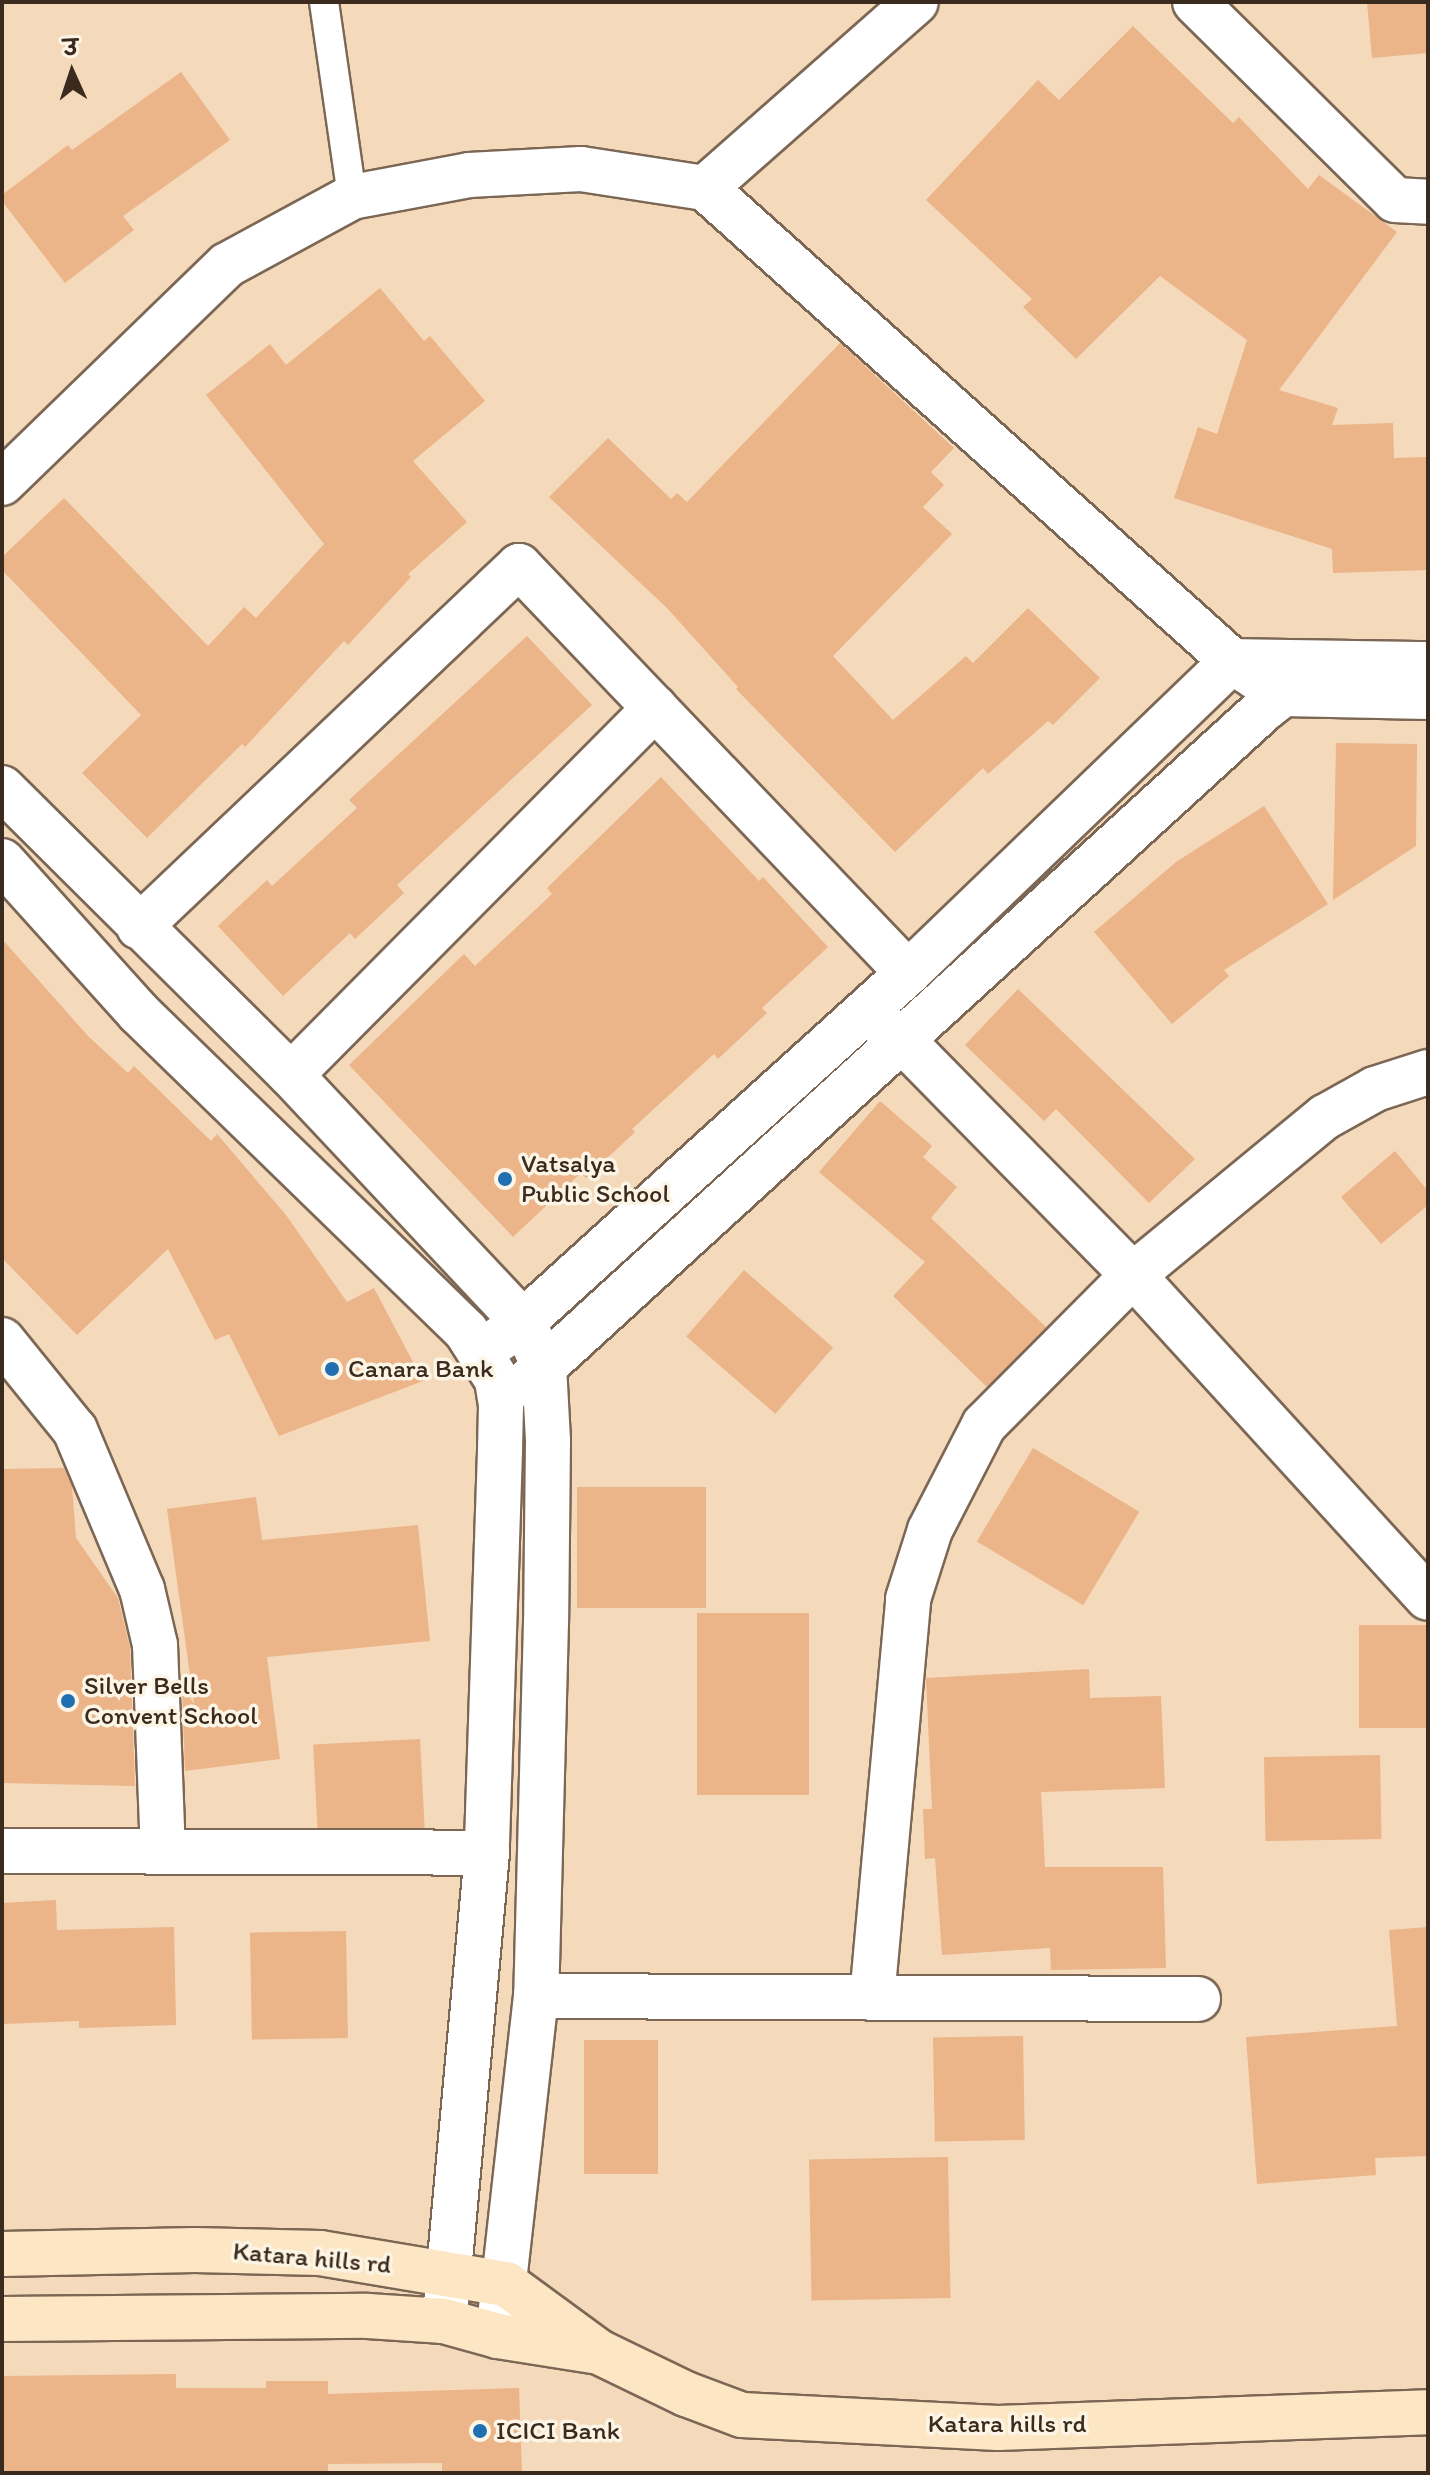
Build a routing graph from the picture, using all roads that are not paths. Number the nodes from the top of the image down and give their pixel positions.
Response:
1 (324, 2) edge
2 (916, 2) edge
3 (1195, 2) edge
4 (705, 188) junction
5 (352, 197) junction
6 (1428, 202) edge
7 (2, 483) edge
8 (1232, 661) junction
9 (1428, 664) edge
10 (1283, 694) junction
11 (1428, 697) edge
12 (655, 708) junction
13 (2, 788) edge
14 (2, 861) edge
15 (139, 927) junction
16 (908, 973) junction
17 (865, 1012) junction
18 (900, 1038) junction
19 (1428, 1072) edge
20 (291, 1075) junction
21 (1133, 1275) junction
22 (523, 1322) junction
23 (2, 1340) edge
24 (479, 1352) junction
25 (544, 1366) junction
26 (501, 1406) junction
27 (1428, 1598) edge
28 (2, 1851) edge
29 (163, 1852) junction
30 (487, 1853) junction
31 (536, 1996) junction
32 (872, 1998) junction
33 (1198, 1999) dead end
34 (2, 2254) edge
35 (449, 2273) junction
36 (506, 2284) junction
37 (2, 2319) edge
38 (444, 2321) junction
39 (498, 2336) junction
40 (599, 2352) junction
41 (1428, 2412) edge

1 - 5 lane
2 - 4 street
3 - 6 street
4 - 5 street
4 - 8 street
5 - 7 street
8 - 9 street
8 - 10 street
8 - 16 street
10 - 11 street
10 - 18 street
12 - 15 street
12 - 16 street
12 - 20 street
13 - 15 street
14 - 24 street
15 - 20 street
16 - 17 street
17 - 18 street
17 - 22 street
18 - 21 street
18 - 25 street
19 - 21 street
20 - 22 street
21 - 27 street
21 - 32 street
22 - 24 street
22 - 25 street
23 - 29 street
24 - 26 street
25 - 26 street
25 - 31 street
26 - 30 street
28 - 29 street
29 - 30 street
30 - 35 street
31 - 32 street
31 - 36 street
32 - 33 street
34 - 35 main road, Katara hills rd
35 - 36 main road, Katara hills rd
35 - 38 street
36 - 39 street
36 - 40 main road, Katara hills rd
37 - 38 main road, Katara hills rd
38 - 39 main road, Katara hills rd
39 - 40 main road, Katara hills rd
40 - 41 main road, Katara hills rd

